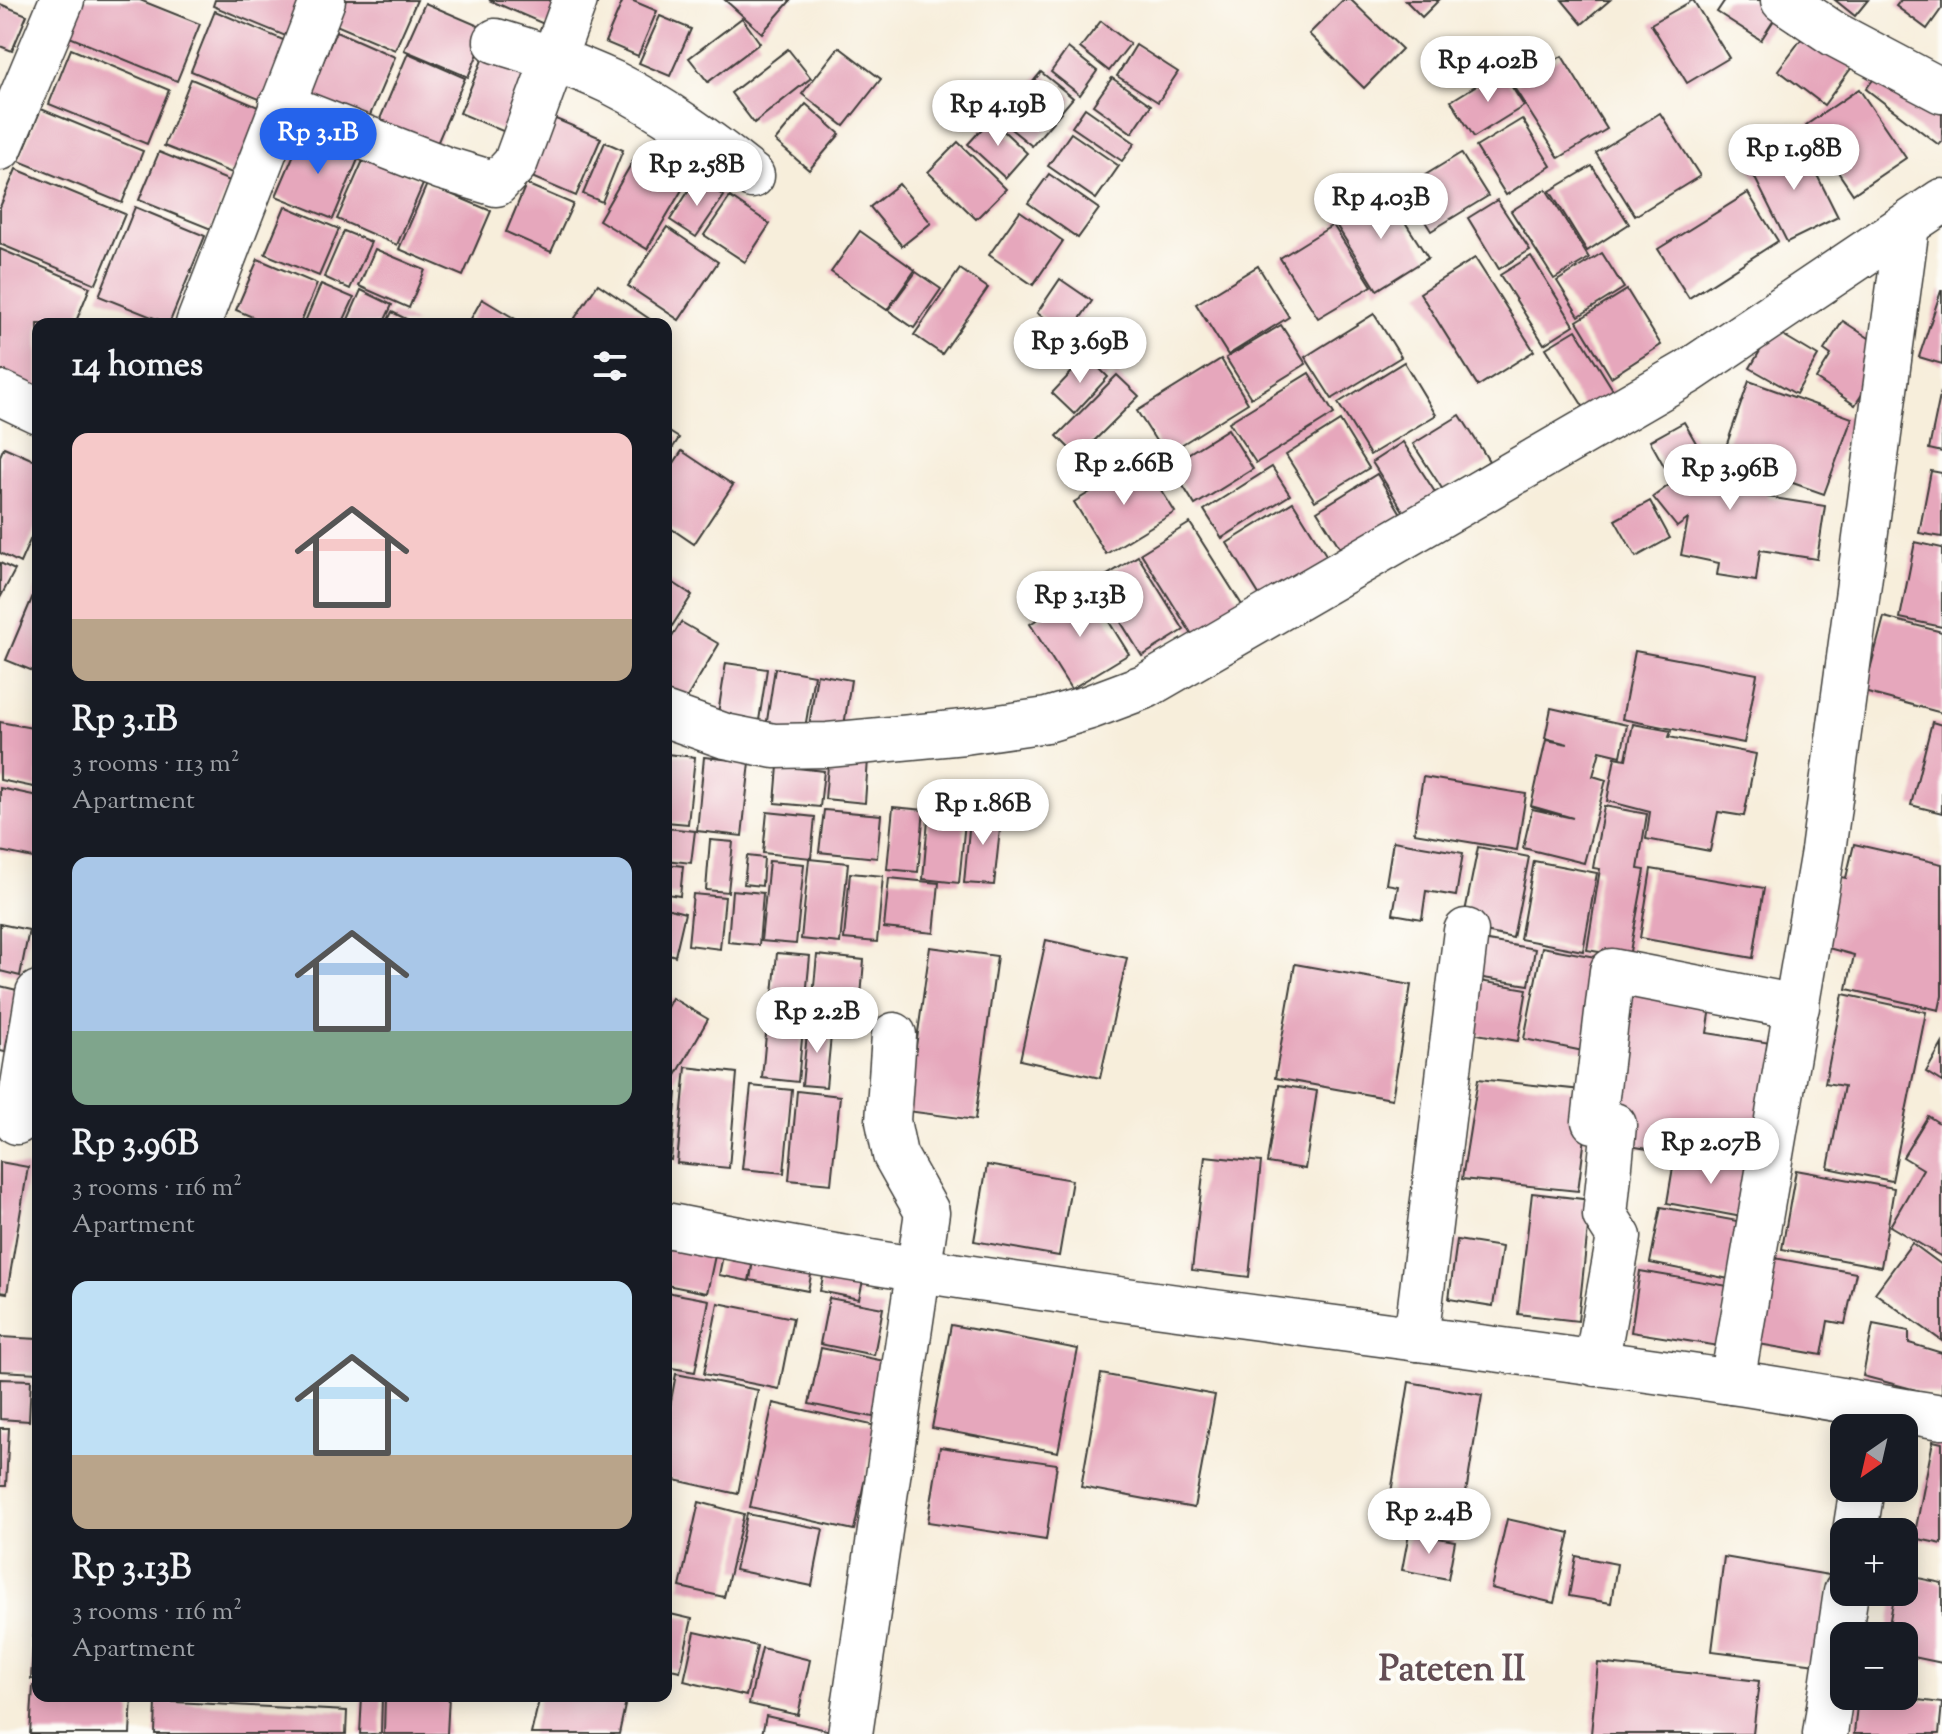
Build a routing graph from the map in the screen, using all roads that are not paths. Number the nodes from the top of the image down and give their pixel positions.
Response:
1 (62, 0) edge
2 (323, 0) edge
3 (575, 0) edge
4 (1783, 0) edge
5 (496, 41) dead end
6 (554, 58) junction
7 (1942, 91) edge
8 (281, 105) junction
9 (2, 138) edge
10 (752, 176) dead end
11 (1942, 201) edge
12 (1907, 226) junction
13 (200, 318) edge
14 (0, 393) edge
15 (32, 408) edge
16 (672, 717) edge
17 (1466, 931) dead end
18 (1797, 1007) junction
19 (32, 1032) edge
20 (894, 1035) dead end
21 (18, 1122) edge
22 (672, 1226) edge
23 (916, 1269) junction
24 (1416, 1339) junction
25 (1596, 1364) junction
26 (1732, 1382) junction
27 (1861, 1414) edge
28 (1918, 1416) edge
29 (1941, 1416) edge
30 (1844, 1606) edge
31 (850, 1734) edge
32 (1825, 1734) edge

1 - 9 street
2 - 8 street
3 - 6 street
4 - 7 street
5 - 6 street
6 - 8 street
6 - 10 street
8 - 13 street
11 - 12 street
12 - 16 street
12 - 18 street
14 - 15 street
17 - 24 street
18 - 25 street
18 - 26 street
19 - 21 street
20 - 23 street
22 - 23 street
23 - 24 street
23 - 31 street
24 - 25 street
25 - 26 street
26 - 27 street
28 - 29 street
30 - 32 street

